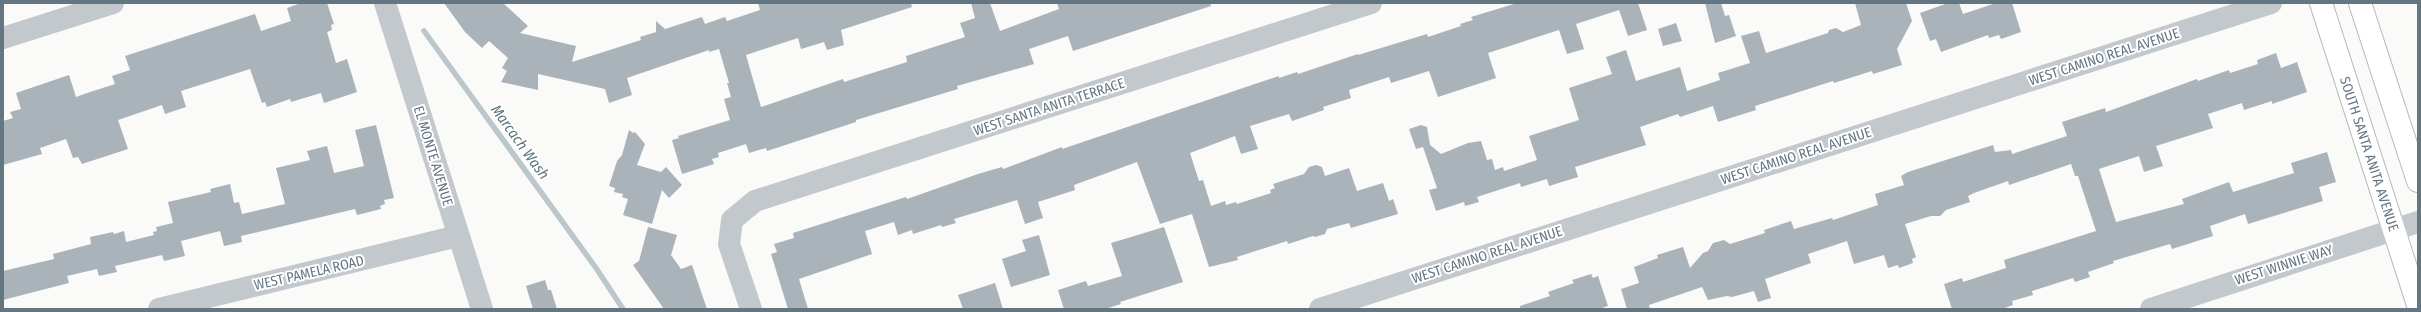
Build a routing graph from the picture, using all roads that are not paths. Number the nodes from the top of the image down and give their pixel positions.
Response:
1 (113, 3) edge
2 (385, 3) edge
3 (1371, 3) edge
4 (2271, 3) edge
5 (2321, 3) edge
6 (2360, 3) edge
7 (3, 38) edge
8 (2418, 181) edge
9 (2418, 222) edge
10 (2394, 230) junction
11 (458, 236) junction
12 (2418, 305) edge
13 (158, 309) edge
14 (482, 309) edge
15 (751, 309) edge
16 (1320, 309) edge
17 (2151, 309) edge

1 - 7 street
2 - 11 street, EL MONTE AVENUE
3 - 15 street, WEST SANTA ANITA TERRACE
4 - 16 street, WEST CAMINO REAL AVENUE
5 - 10 main road, SOUTH SANTA ANITA AVENUE
6 - 8 main road
9 - 10 street, WEST WINNIE WAY
10 - 12 main road, SOUTH SANTA ANITA AVENUE
10 - 17 street, WEST WINNIE WAY
11 - 13 street, WEST PAMELA ROAD
11 - 14 street, EL MONTE AVENUE

